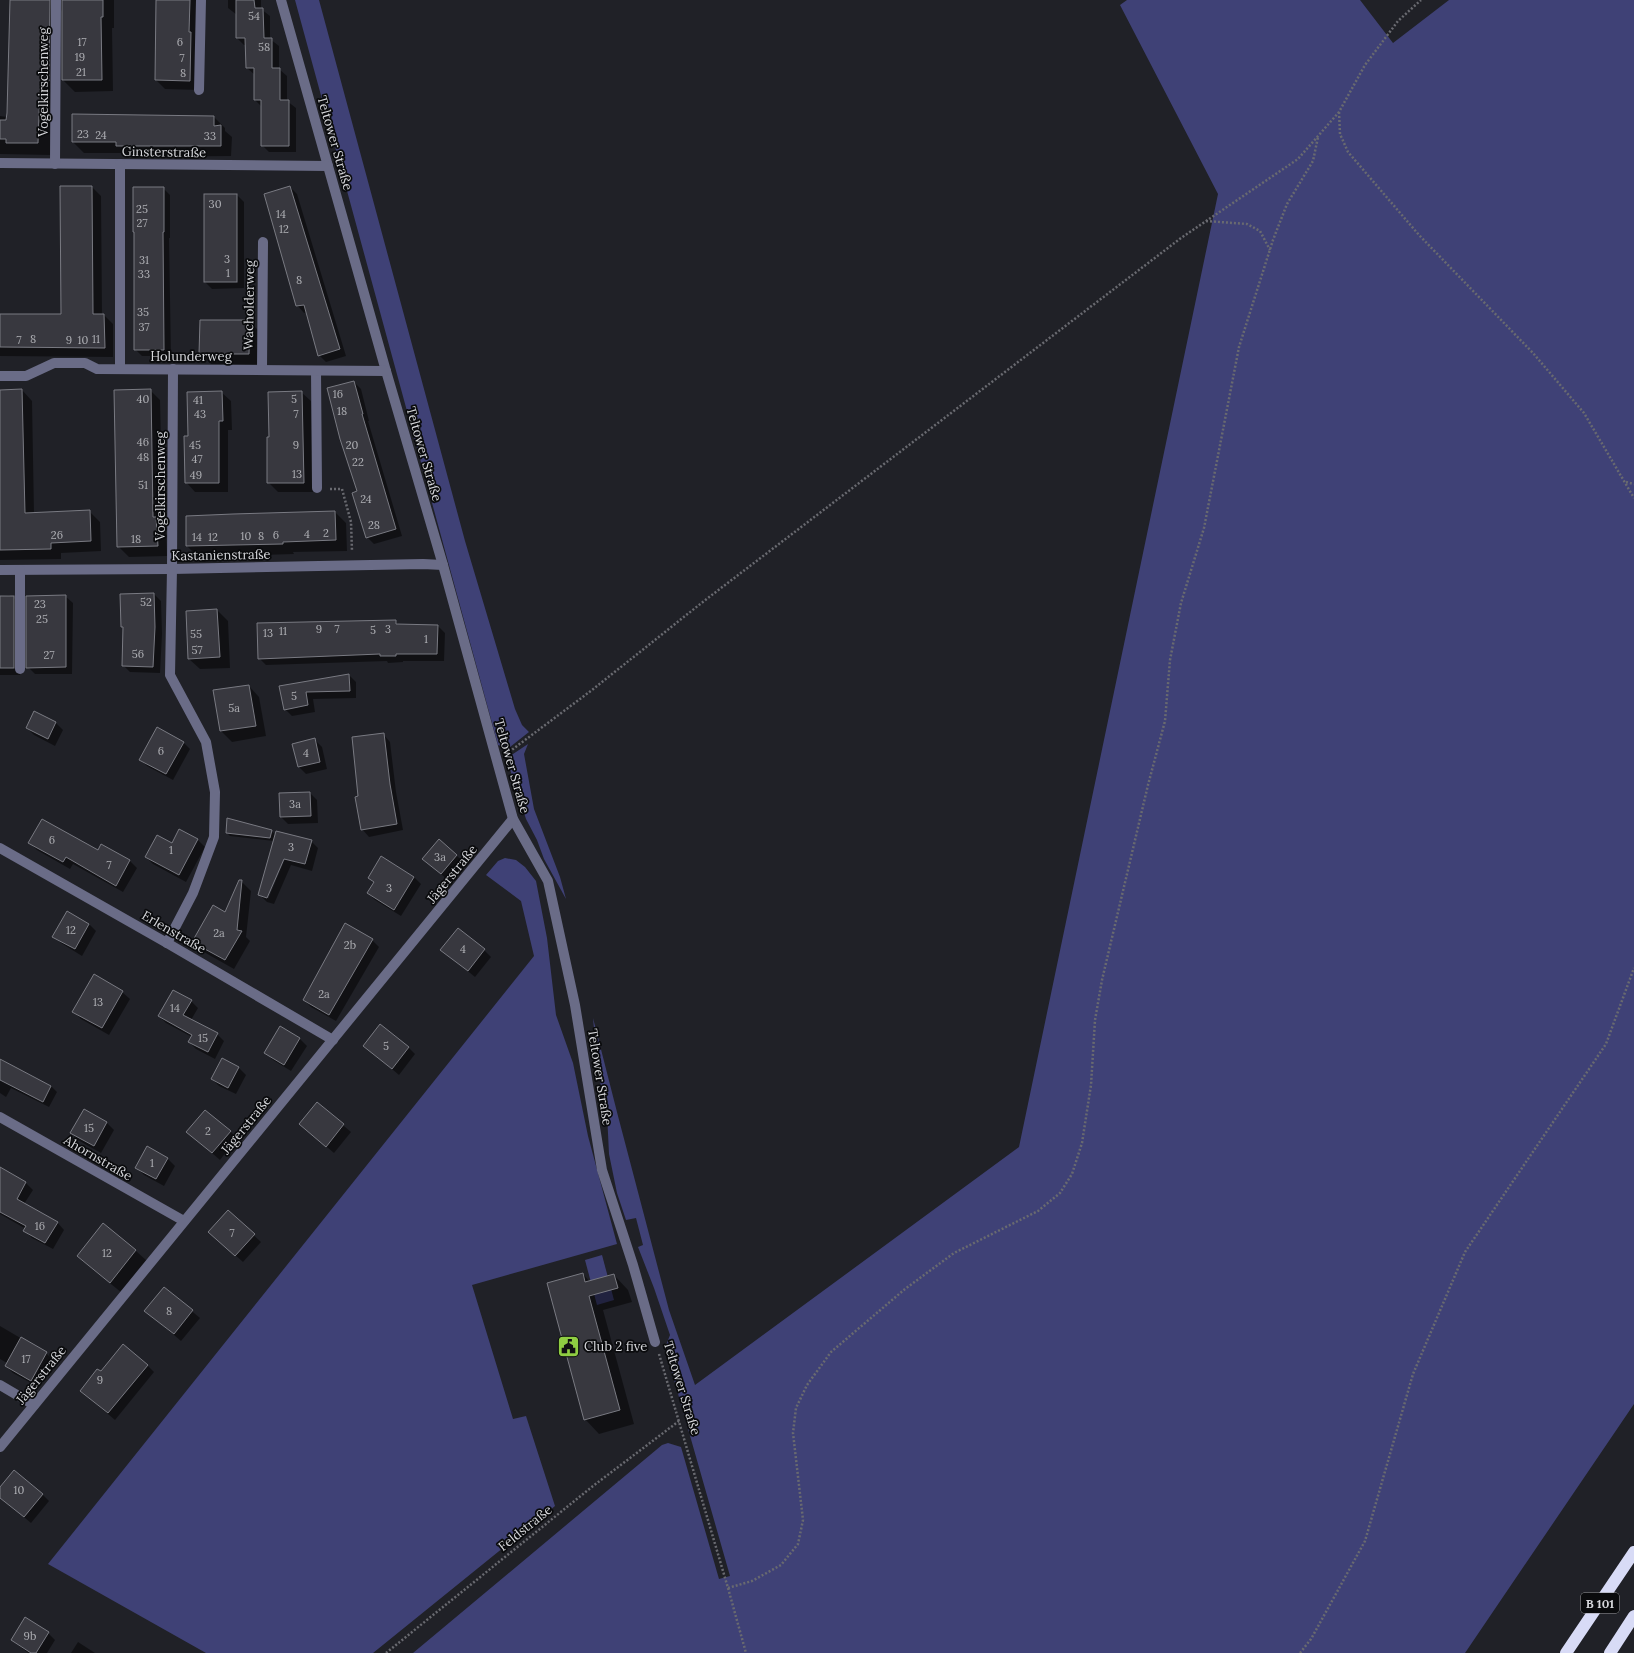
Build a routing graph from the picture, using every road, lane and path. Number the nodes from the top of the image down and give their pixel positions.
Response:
1 (56, 0) edge
2 (200, 0) edge
3 (281, 0) edge
4 (1421, 0) edge
5 (199, 90) dead end
6 (1339, 112) junction
7 (1318, 137) junction
8 (0, 163) edge
9 (55, 164) junction
10 (120, 164) junction
11 (328, 166) junction
12 (1205, 221) junction
13 (263, 242) dead end
14 (1270, 250) junction
15 (120, 369) junction
16 (173, 369) junction
17 (262, 369) junction
18 (316, 371) junction
19 (386, 371) junction
20 (0, 376) edge
21 (1626, 482) junction
22 (1634, 484) edge
23 (318, 488) joint
24 (1634, 498) edge
25 (443, 565) junction
26 (353, 566) junction
27 (172, 569) junction
28 (0, 570) edge
29 (20, 570) junction
30 (20, 669) dead end
31 (496, 762) junction
32 (513, 819) junction
33 (0, 848) edge
34 (167, 943) junction
35 (1634, 968) edge
36 (333, 1040) junction
37 (0, 1117) edge
38 (184, 1221) junction
39 (655, 1342) joint
40 (0, 1385) edge
41 (34, 1405) junction
42 (679, 1421) junction
43 (0, 1447) edge
44 (1634, 1552) edge
45 (728, 1588) junction
46 (1634, 1616) edge
47 (386, 1653) edge
48 (746, 1653) edge
49 (1300, 1653) edge
50 (1566, 1653) edge
51 (1610, 1653) edge

1 - 9 street, Vogelkirschenweg
2 - 5 street
3 - 11 street, Teltower Straße
4 - 6 path
6 - 7 path
6 - 21 path
7 - 12 path
7 - 14 path
8 - 9 street, Ginsterstraße
9 - 10 street, Ginsterstraße
10 - 11 street, Ginsterstraße
10 - 15 street
11 - 19 street, Teltower Straße
12 - 14 path
12 - 31 path
13 - 17 street, Wacholderweg
14 - 45 path
15 - 16 street, Holunderweg
15 - 20 street, Holunderweg
16 - 17 street, Holunderweg
16 - 27 street, Vogelkirschenweg
17 - 18 street, Holunderweg
18 - 19 street, Holunderweg
18 - 23 street
19 - 25 street, Teltower Straße
21 - 22 path
21 - 24 path
23 - 26 path
25 - 26 street, Kastanienstraße
25 - 31 street, Teltower Straße
26 - 27 street, Kastanienstraße
27 - 29 street, Kastanienstraße
27 - 34 street, Vogelkirschenweg
28 - 29 street, Kastanienstraße
29 - 30 street
31 - 32 street, Teltower Straße
32 - 36 street, Jägerstraße
32 - 39 street, Teltower Straße
33 - 34 street, Erlenstraße
34 - 36 street, Erlenstraße
35 - 49 path
36 - 38 street, Jägerstraße
37 - 38 street, Ahornstraße
38 - 41 street, Jägerstraße
39 - 42 path, Teltower Straße
40 - 41 street
41 - 43 street, Jägerstraße
42 - 45 path, Teltower Straße
42 - 47 path, Feldstraße
44 - 50 highway, B 101
45 - 48 path, Teltower Straße
46 - 51 highway, B 101

